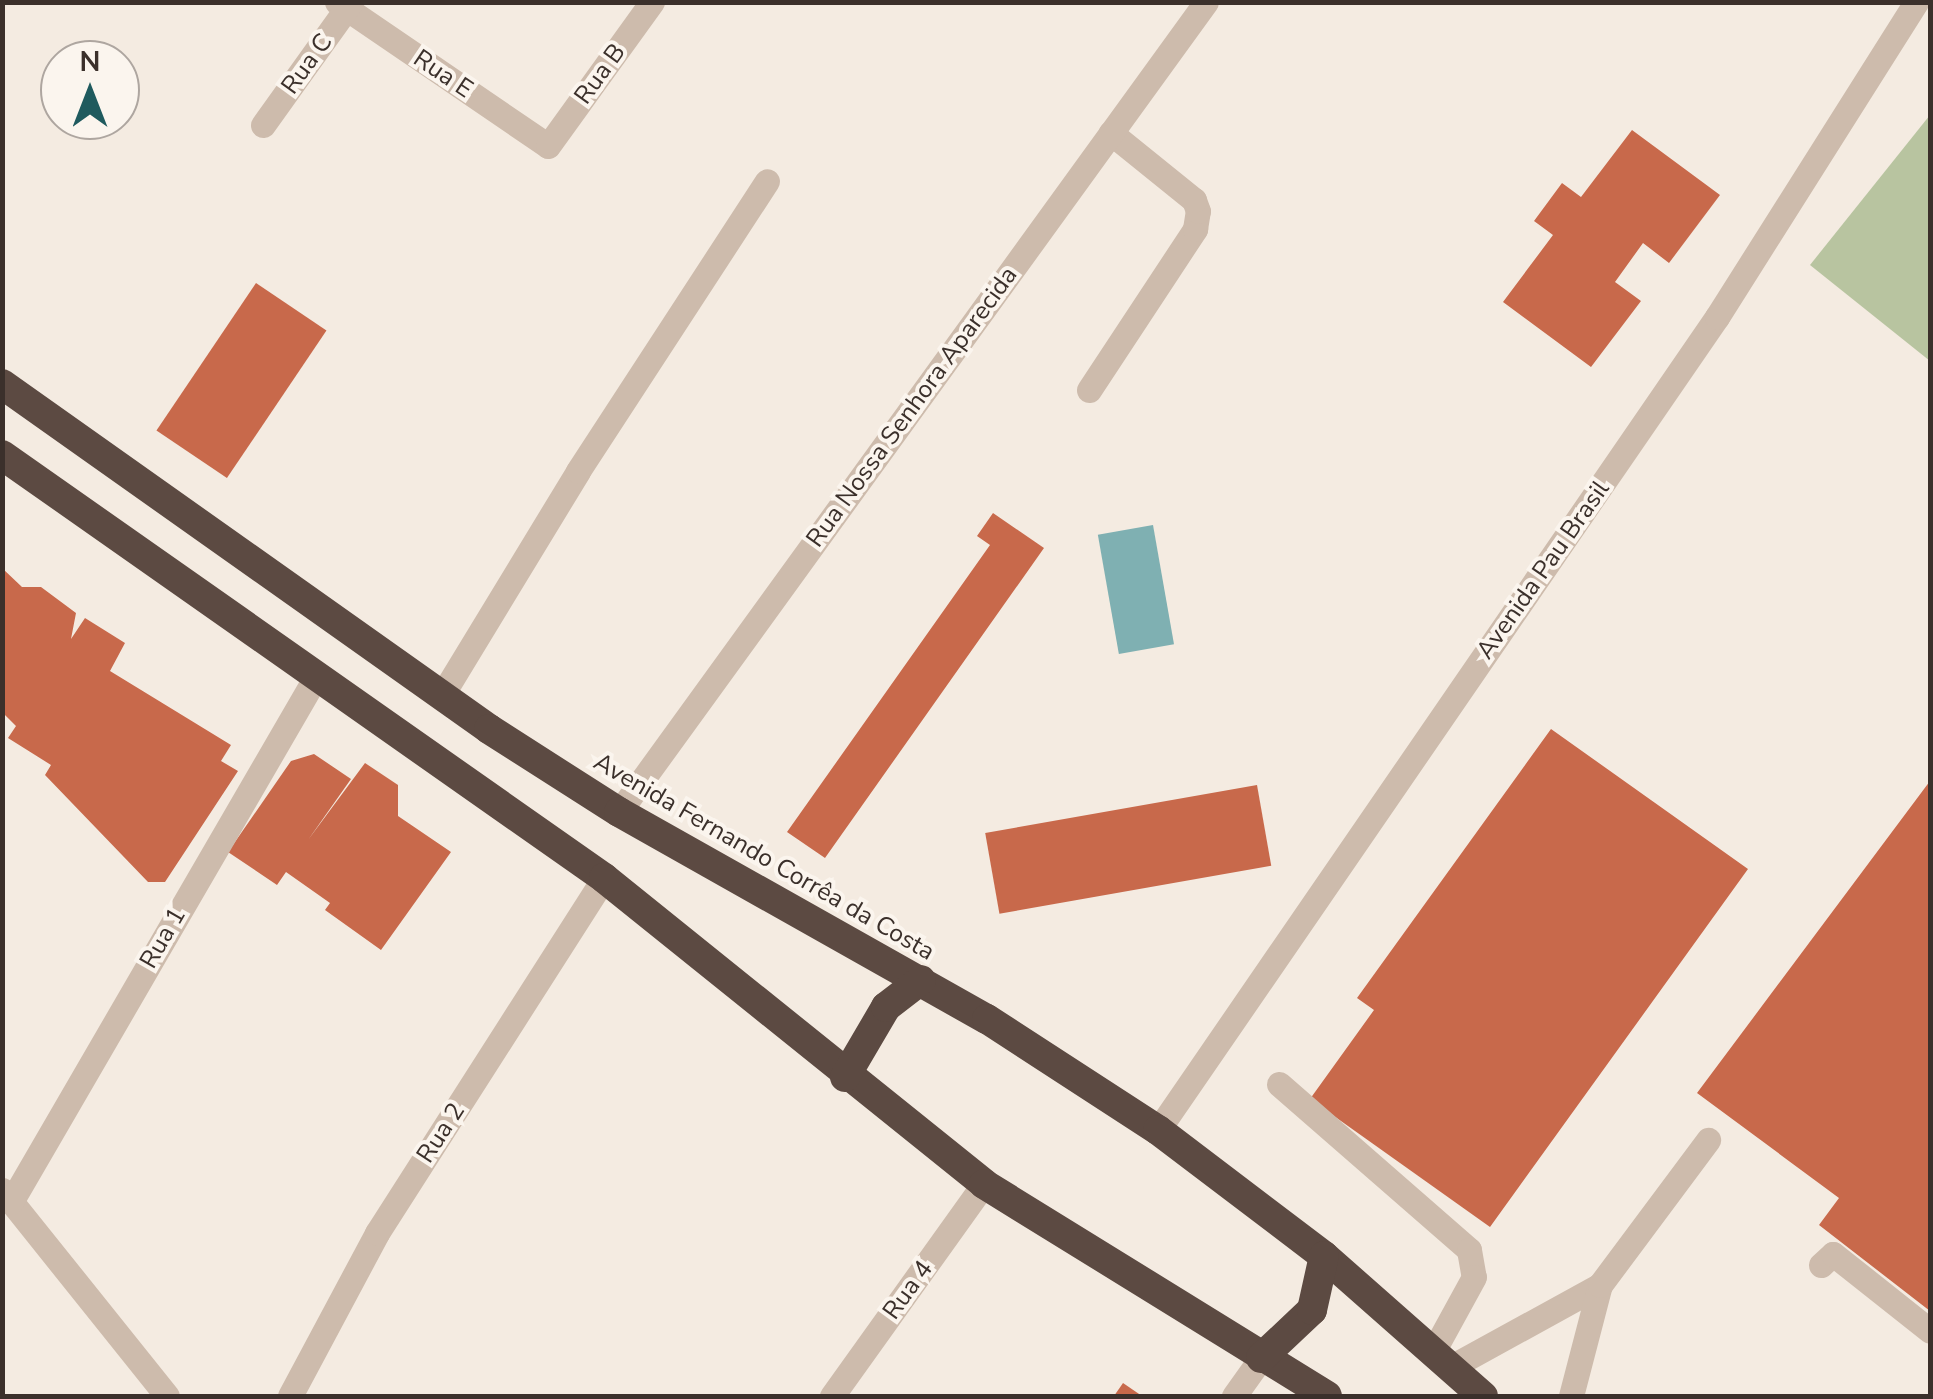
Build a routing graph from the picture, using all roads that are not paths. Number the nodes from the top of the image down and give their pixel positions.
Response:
1 (652, 2) edge
2 (1206, 2) edge
3 (1916, 2) edge
4 (345, 5) edge
5 (263, 125) dead end
6 (1111, 133) junction
7 (548, 146) joint
8 (767, 181) dead end
9 (2, 384) edge
10 (1089, 390) dead end
11 (2, 455) edge
12 (317, 676) junction
13 (442, 695) junction
14 (619, 812) junction
15 (604, 878) junction
16 (921, 980) junction
17 (846, 1077) junction
18 (1280, 1084) dead end
19 (1158, 1130) junction
20 (1708, 1140) dead end
21 (984, 1184) junction
22 (7, 1196) edge
23 (1324, 1256) junction
24 (1822, 1265) dead end
25 (1600, 1286) junction
26 (1930, 1331) edge
27 (1261, 1358) junction
28 (1442, 1360) junction
29 (167, 1396) edge
30 (290, 1396) edge
31 (832, 1396) edge
32 (1234, 1396) edge
33 (1326, 1396) edge
34 (1483, 1396) edge
35 (1571, 1396) edge

1 - 7 street, Rua B
2 - 6 street, Rua Nossa Senhora Aparecida
3 - 19 street, Avenida Pau Brasil
4 - 5 street, Rua C
4 - 7 street, Rua E
6 - 10 street
6 - 14 street, Rua Nossa Senhora Aparecida
8 - 13 street
9 - 13 highway, Avenida Fernando Corrêa da Costa
11 - 12 highway
12 - 15 highway
12 - 22 street, Rua 1
13 - 14 highway, Avenida Fernando Corrêa da Costa
14 - 16 highway, Avenida Fernando Corrêa da Costa
15 - 17 highway
15 - 30 street, Rua 2
16 - 17 highway
16 - 19 highway, Avenida Fernando Corrêa da Costa
17 - 21 highway
18 - 28 street
19 - 23 highway, Avenida Fernando Corrêa da Costa
20 - 25 street
21 - 27 highway
21 - 31 street, Rua 4
22 - 29 street
23 - 27 highway
23 - 28 highway, Avenida Fernando Corrêa da Costa
24 - 26 street
25 - 28 street
25 - 35 street
27 - 32 street
27 - 33 highway
28 - 34 highway, Avenida Fernando Corrêa da Costa

